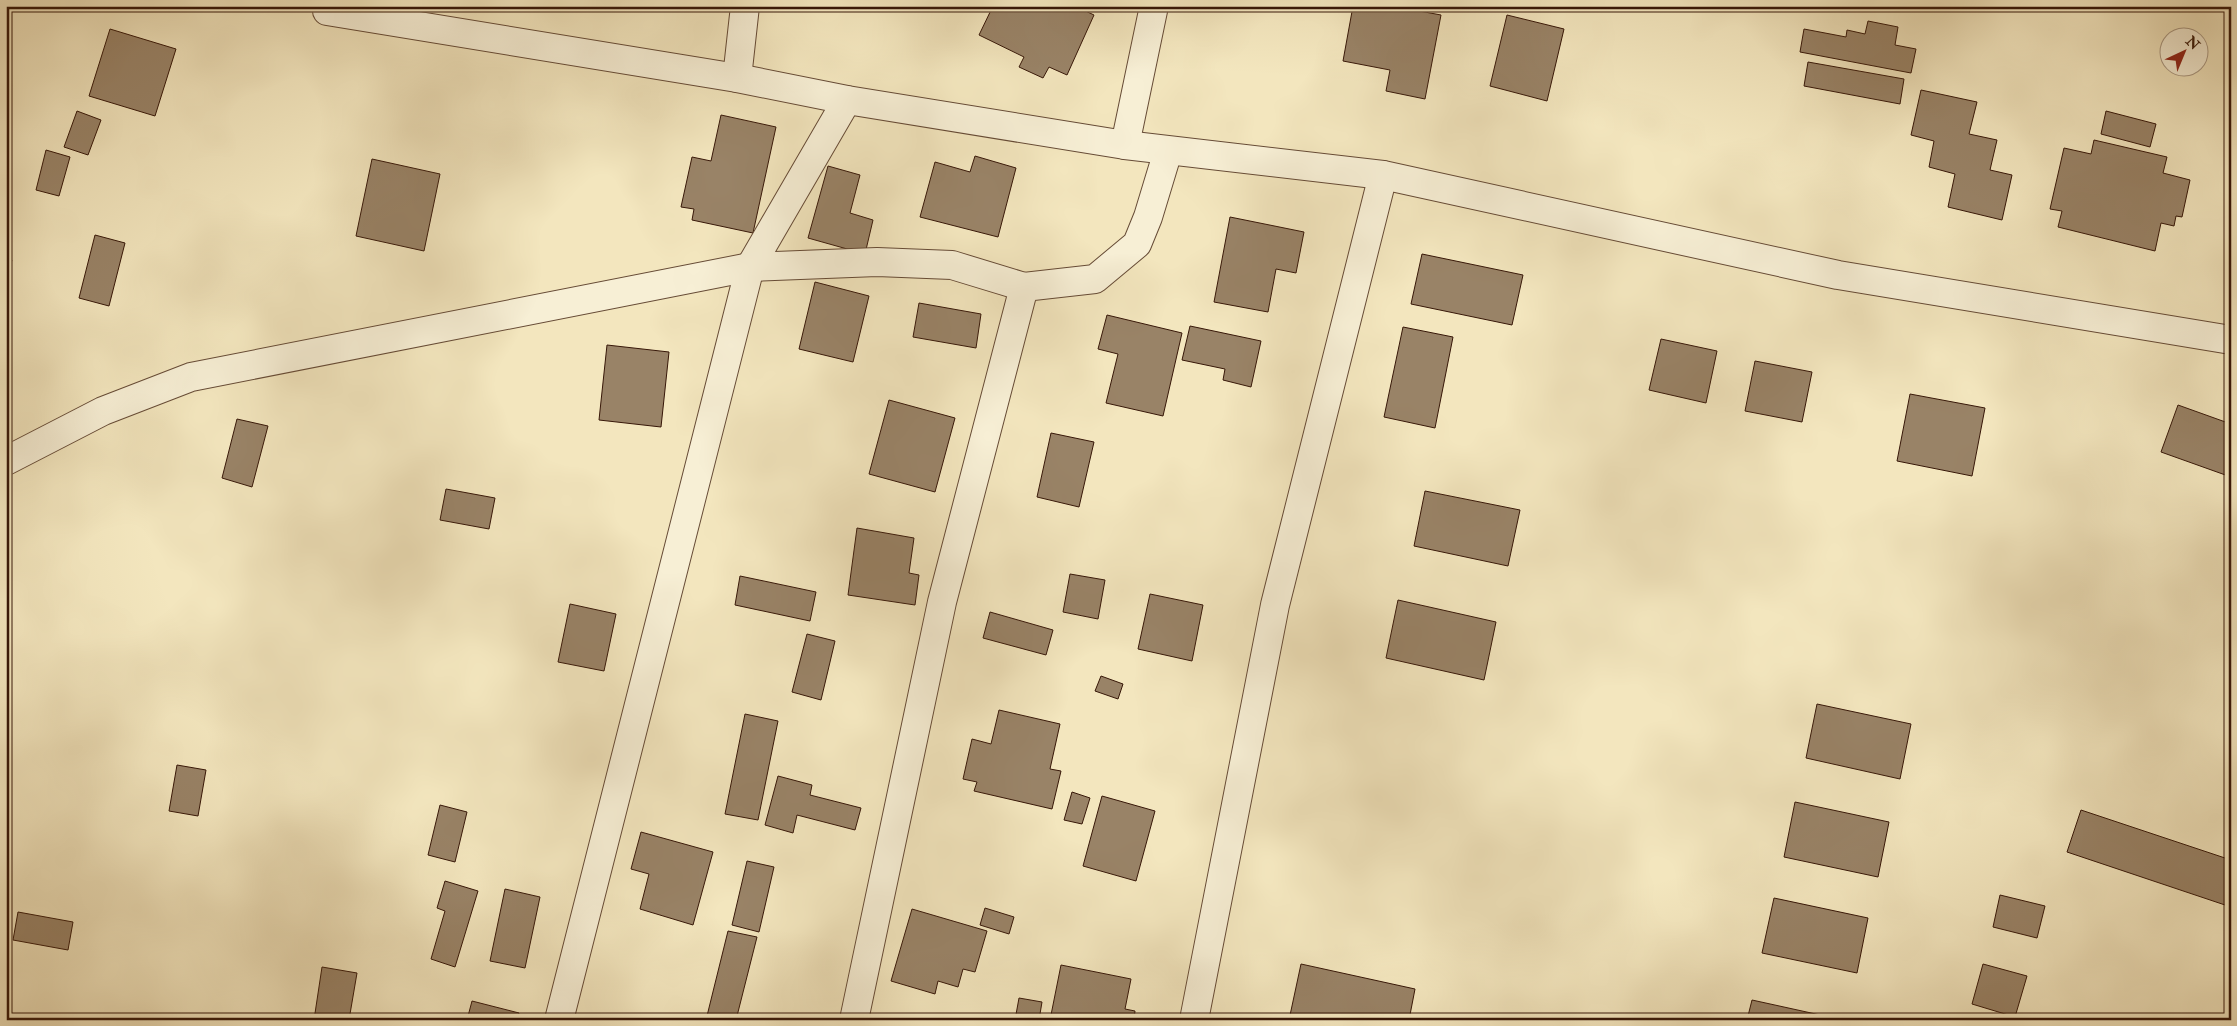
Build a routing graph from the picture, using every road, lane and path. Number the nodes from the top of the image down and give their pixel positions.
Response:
1 (745, 6) edge
2 (1154, 6) edge
3 (327, 11) dead end
4 (737, 78) junction
5 (847, 100) junction
6 (1125, 145) junction
7 (1168, 151) junction
8 (1384, 175) junction
9 (750, 267) junction
10 (1024, 287) junction
11 (2231, 340) edge
12 (6, 461) edge
13 (559, 1020) edge
14 (854, 1020) edge
15 (1194, 1020) edge

1 - 4 street
2 - 6 street
3 - 4 street
4 - 5 street
5 - 6 street
5 - 9 street
6 - 7 street
7 - 8 street
7 - 10 street
8 - 11 street
8 - 15 street
9 - 10 street
9 - 12 street
9 - 13 street
10 - 14 street

